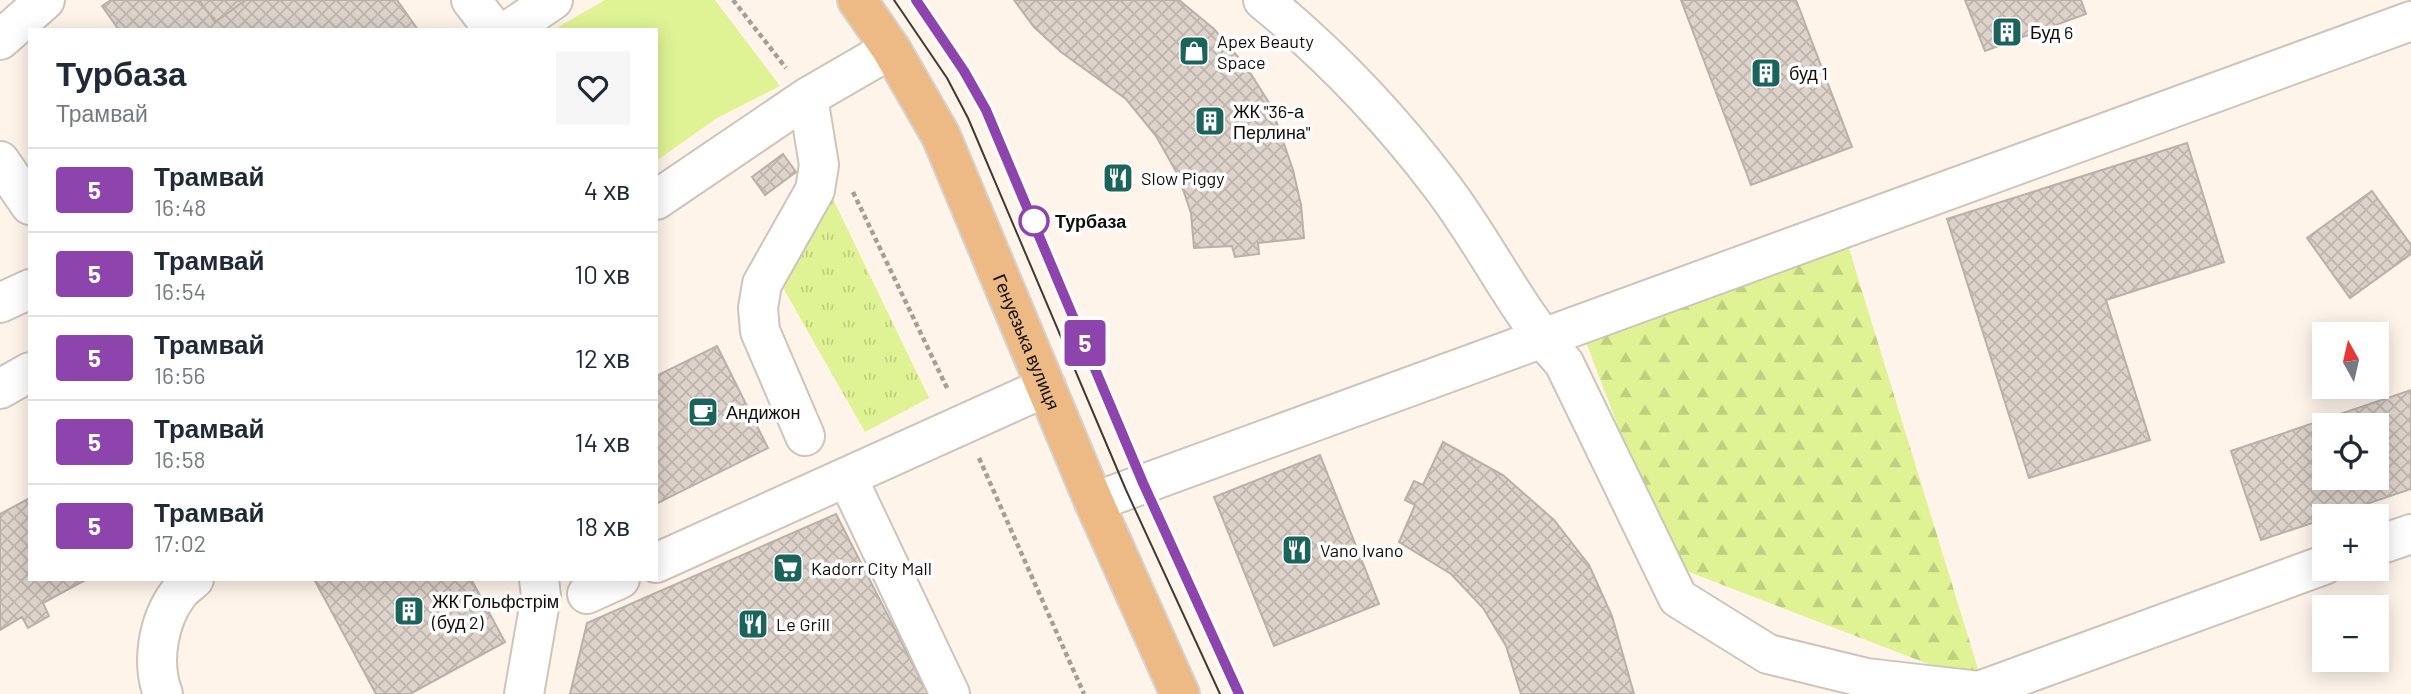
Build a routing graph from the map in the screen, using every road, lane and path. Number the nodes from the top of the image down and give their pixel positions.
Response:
1 (45, 0) edge
2 (471, 0) edge
3 (553, 0) edge
4 (733, 0) edge
5 (857, 0) edge
6 (1263, 0) edge
7 (2411, 21) edge
8 (492, 28) edge
9 (512, 28) edge
10 (0, 40) edge
11 (891, 49) junction
12 (808, 97) junction
13 (0, 161) edge
14 (850, 185) dead end
15 (658, 199) edge
16 (28, 202) edge
17 (28, 290) edge
18 (0, 303) edge
19 (1541, 339) junction
20 (28, 373) edge
21 (1046, 387) junction
22 (0, 389) edge
23 (964, 424) junction
24 (805, 436) dead end
25 (847, 477) junction
26 (1094, 502) junction
27 (2411, 534) edge
28 (2389, 542) edge
29 (658, 562) edge
30 (2312, 569) edge
31 (192, 581) edge
32 (539, 581) edge
33 (163, 694) edge
34 (524, 694) edge
35 (950, 694) edge
36 (1084, 694) edge
37 (1180, 694) edge

1 - 10 lane
2 - 8 lane
3 - 9 lane
4 - 12 path
5 - 11 main road, Генуезька вулиця
6 - 19 lane
7 - 19 lane
11 - 12 lane
11 - 21 main road, Генуезька вулиця
12 - 15 lane
12 - 24 lane
13 - 16 lane
14 - 23 path
17 - 18 lane
19 - 26 lane
19 - 30 lane
20 - 22 lane
21 - 23 lane
21 - 26 main road, Генуезька вулиця
23 - 25 lane
23 - 36 path
25 - 29 lane
25 - 35 lane
26 - 37 main road, Генуезька вулиця
27 - 28 lane
31 - 33 lane
32 - 34 lane

